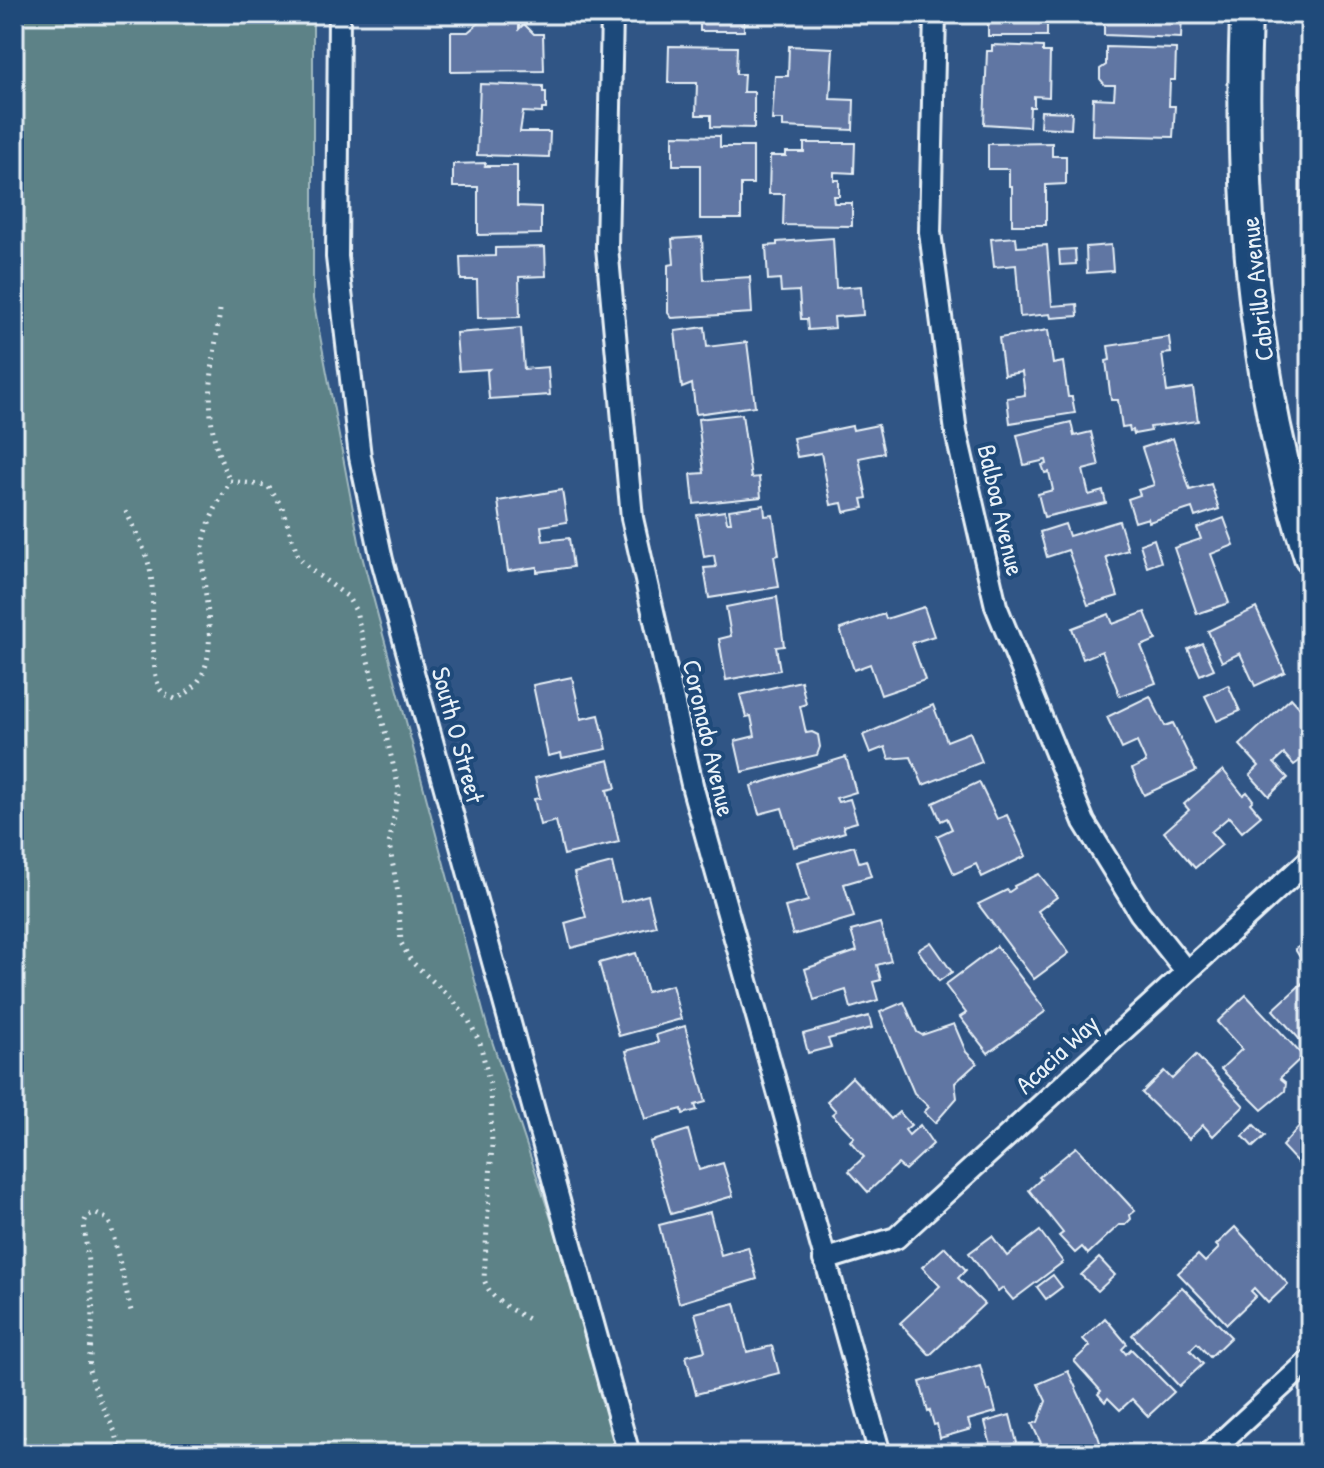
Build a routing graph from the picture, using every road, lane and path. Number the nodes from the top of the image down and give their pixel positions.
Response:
1 (339, 14) edge
2 (612, 14) edge
3 (935, 14) edge
4 (1246, 14) edge
5 (220, 310) dead end
6 (230, 481) junction
7 (126, 511) dead end
8 (1310, 557) edge
9 (1310, 859) edge
10 (1186, 971) junction
11 (824, 1260) junction
12 (132, 1315) dead end
13 (528, 1319) dead end
14 (1310, 1360) edge
15 (14, 1414) edge
16 (26, 1454) edge
17 (121, 1454) edge
18 (629, 1454) edge
19 (880, 1454) edge
20 (1208, 1454) edge

1 - 18 street, South O Street
2 - 11 street, Coronado Avenue
3 - 10 street, Balboa Avenue
4 - 8 street, Cabrillo Avenue
5 - 6 path
6 - 7 path
6 - 13 path
9 - 10 street, Acacia Way
10 - 11 street, Acacia Way
11 - 19 street, Coronado Avenue
12 - 17 path
14 - 20 street
15 - 16 path

